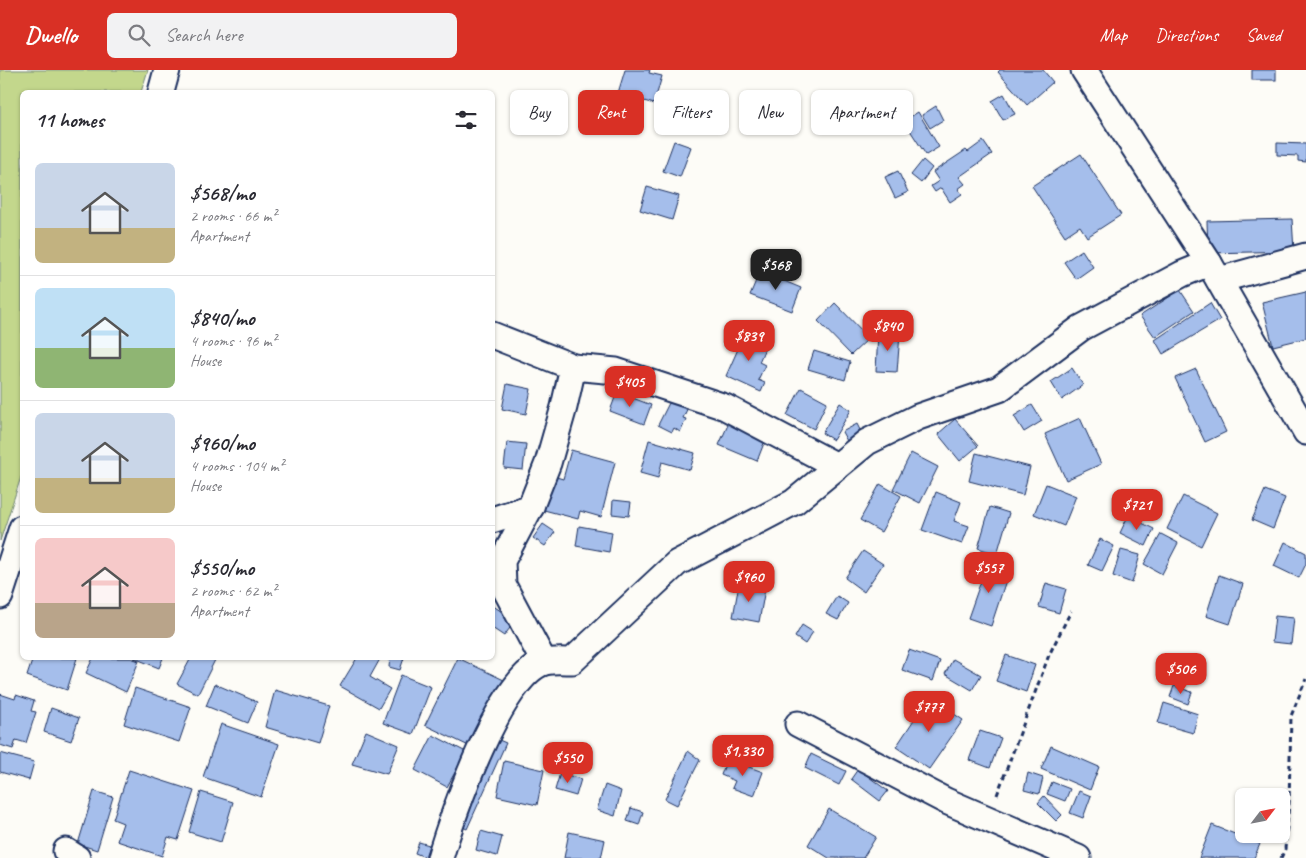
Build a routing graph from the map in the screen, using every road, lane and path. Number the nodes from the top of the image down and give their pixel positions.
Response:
1 (167, 70) edge
2 (1084, 70) edge
3 (162, 90) edge
4 (1306, 256) edge
5 (1214, 272) junction
6 (495, 336) edge
7 (573, 367) junction
8 (1306, 432) edge
9 (838, 466) junction
10 (531, 507) junction
11 (495, 519) edge
12 (20, 534) edge
13 (0, 596) edge
14 (1070, 611) dead end
15 (544, 662) junction
16 (1306, 679) edge
17 (798, 724) dead end
18 (988, 819) junction
19 (440, 858) edge
20 (1078, 858) edge
21 (1282, 858) edge

1 - 3 street
2 - 5 street
4 - 5 street
5 - 8 street
5 - 9 street
6 - 7 street
7 - 9 street
7 - 10 street
9 - 15 street
10 - 11 street
10 - 15 street
12 - 13 street
14 - 18 path
15 - 19 street
16 - 21 path
17 - 18 street
18 - 20 street

